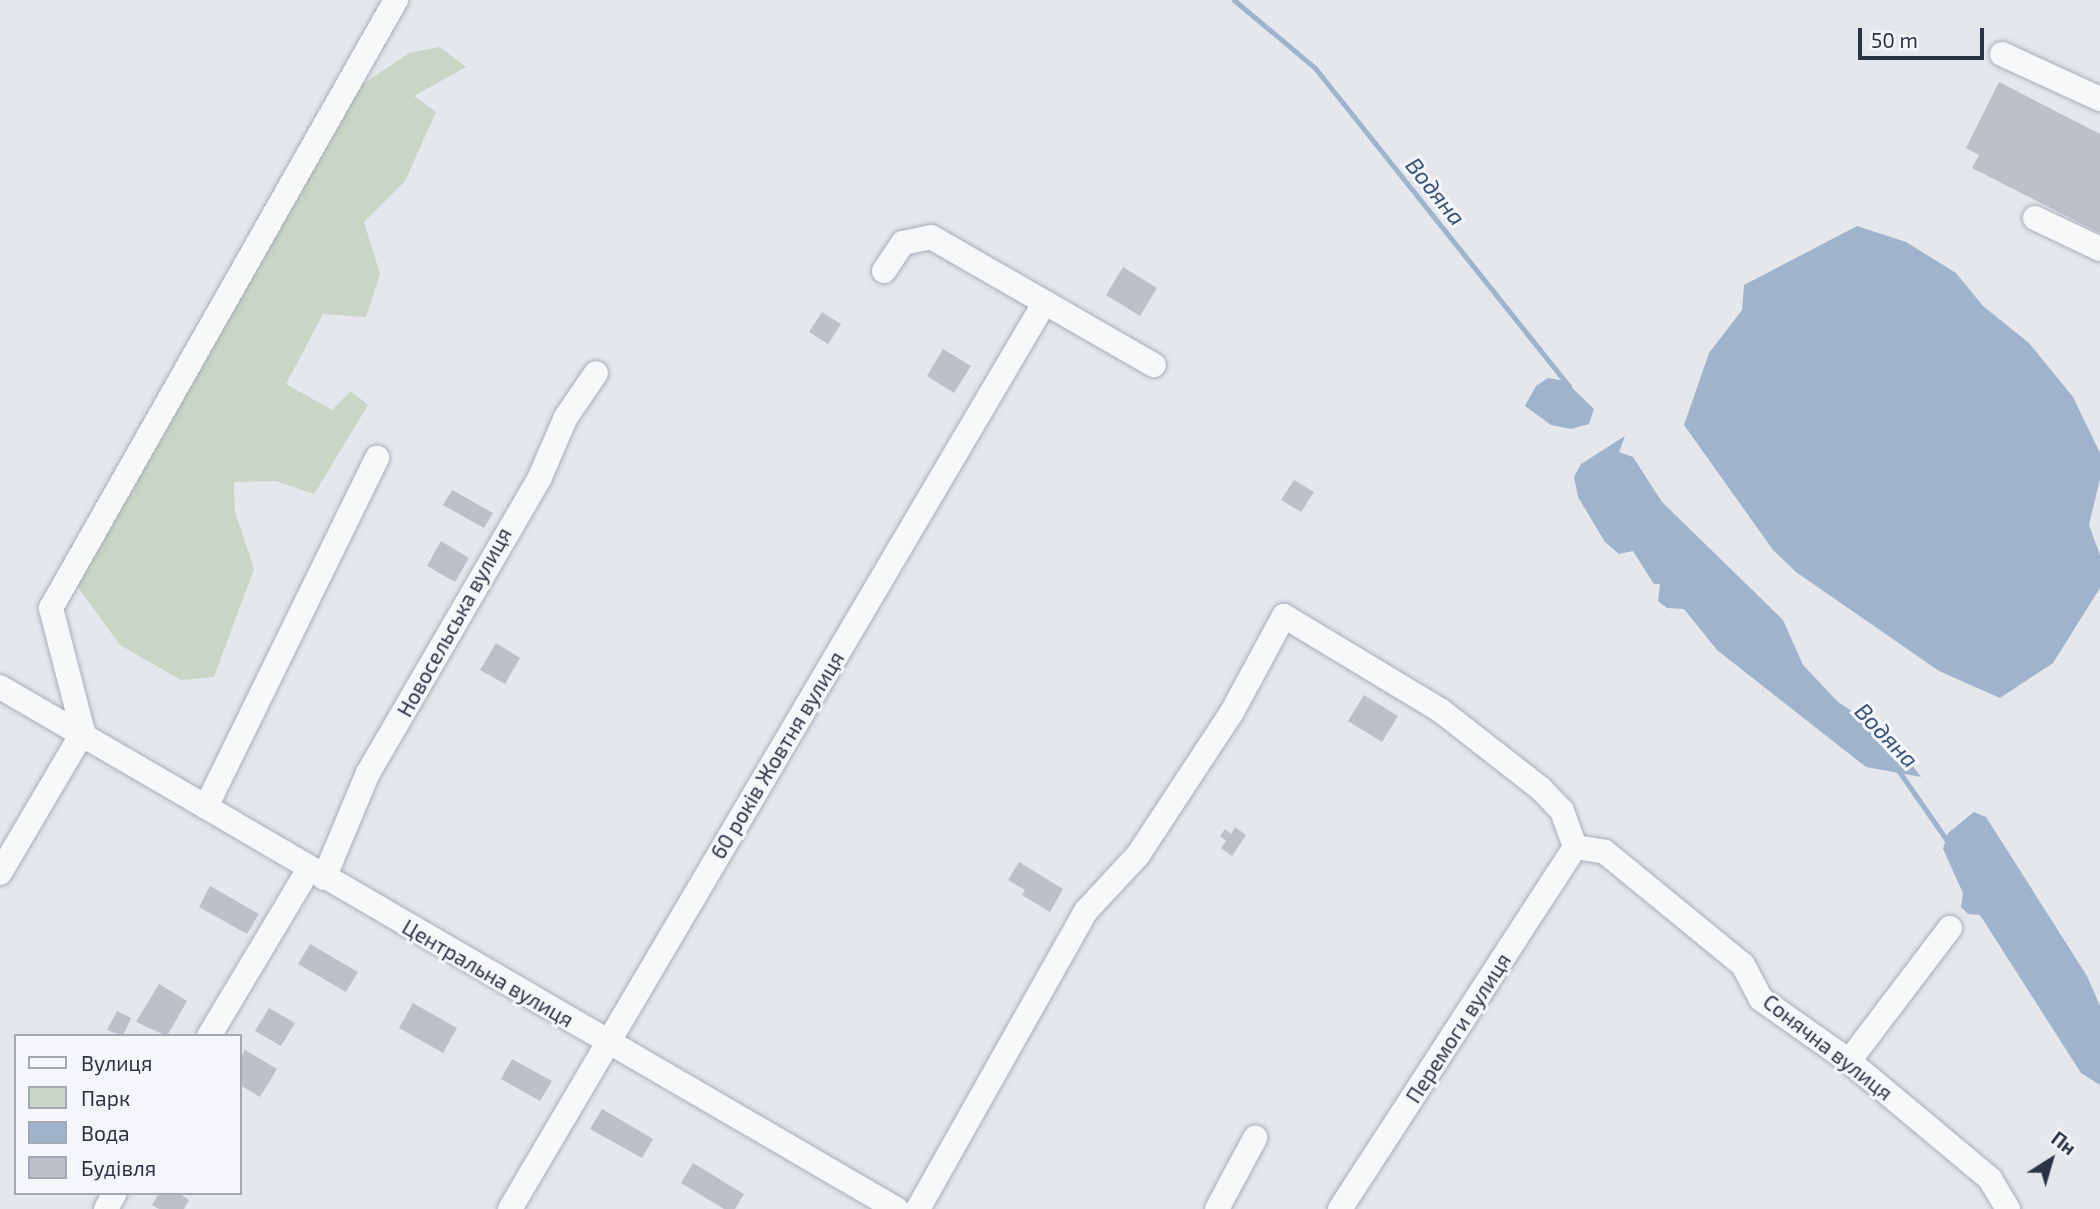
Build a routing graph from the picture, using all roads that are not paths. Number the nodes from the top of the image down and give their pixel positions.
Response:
1 (396, 0) edge
2 (2002, 54) dead end
3 (2100, 99) edge
4 (2035, 218) dead end
5 (2100, 248) edge
6 (884, 271) dead end
7 (1045, 302) junction
8 (1154, 365) dead end
9 (596, 373) dead end
10 (377, 458) dead end
11 (0, 687) edge
12 (83, 732) junction
13 (206, 807) junction
14 (1575, 846) junction
15 (0, 873) edge
16 (316, 874) junction
17 (1950, 928) dead end
18 (210, 1034) edge
19 (608, 1043) junction
20 (1849, 1061) junction
21 (1255, 1138) dead end
22 (510, 1209) edge
23 (896, 1209) edge
24 (918, 1209) edge
25 (1217, 1209) edge
26 (1340, 1209) edge
27 (2008, 1209) edge

1 - 12 street
2 - 3 street
4 - 5 street
6 - 7 street
7 - 8 street
7 - 19 street, 60 років Жовтня вулиця
9 - 16 street, Новосельська вулиця
10 - 13 street
11 - 12 street, Центральна вулиця
12 - 13 street, Центральна вулиця
12 - 15 street
13 - 16 street, Центральна вулиця
14 - 20 street, Сонячна вулиця
14 - 24 street
14 - 26 street, Перемоги вулиця
16 - 18 street, Новосельська вулиця
16 - 19 street, Центральна вулиця
17 - 20 street
19 - 22 street, 60 років Жовтня вулиця
19 - 23 street, Центральна вулиця
20 - 27 street, Сонячна вулиця
21 - 25 street

